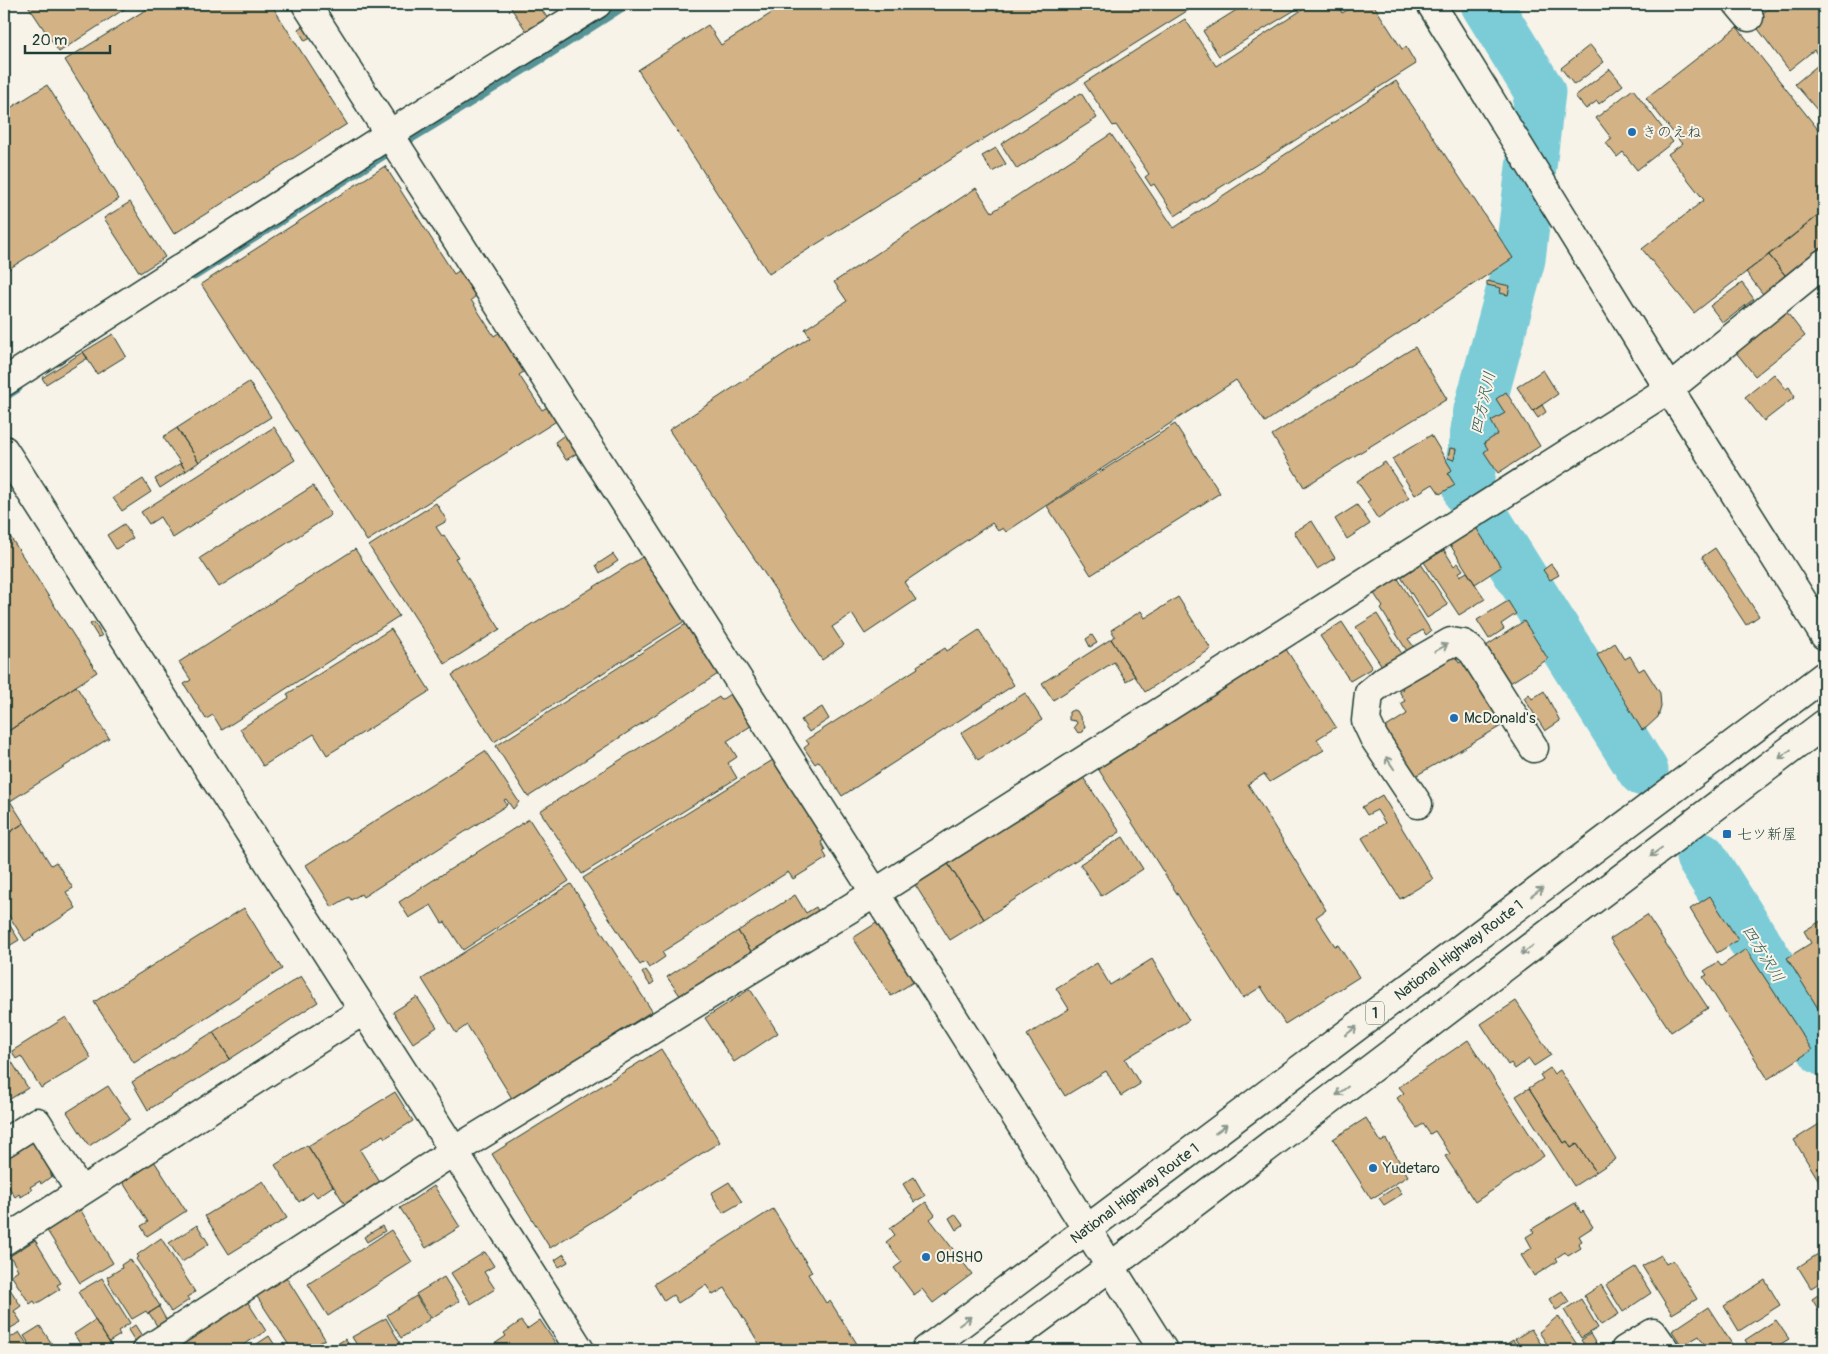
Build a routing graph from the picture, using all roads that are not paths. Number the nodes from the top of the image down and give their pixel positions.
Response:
1 (306, 4) edge
2 (598, 4) edge
3 (1431, 4) edge
4 (388, 135) junction
5 (1824, 263) edge
6 (4, 382) edge
7 (1669, 389) junction
8 (4, 450) edge
9 (1824, 635) edge
10 (1824, 676) edge
11 (1824, 724) edge
12 (1534, 748) dead end
13 (1418, 804) dead end
14 (875, 892) junction
15 (364, 1010) junction
16 (4, 1143) edge
17 (454, 1151) junction
18 (80, 1191) junction
19 (1087, 1229) junction
20 (4, 1241) edge
21 (1110, 1267) junction
22 (147, 1350) edge
23 (580, 1350) edge
24 (926, 1350) edge
25 (997, 1350) edge
26 (1163, 1350) edge
27 (1625, 1350) edge
28 (1665, 1350) edge

1 - 4 main road
2 - 4 main road
3 - 7 main road
4 - 6 main road
4 - 14 main road
5 - 7 main road
7 - 9 main road
7 - 14 main road
8 - 15 main road
19 -> 10 main road, National Highway Route 1 / 1
11 -> 21 main road
13 -> 12 main road
14 - 17 main road
14 - 19 main road
15 - 17 main road
15 - 18 main road
16 - 18 main road
17 - 22 main road
17 - 23 main road
18 - 20 main road
19 - 21 main road
24 -> 19 main road, National Highway Route 1 / 1
21 - 25 main road
21 - 26 main road
27 - 28 main road

